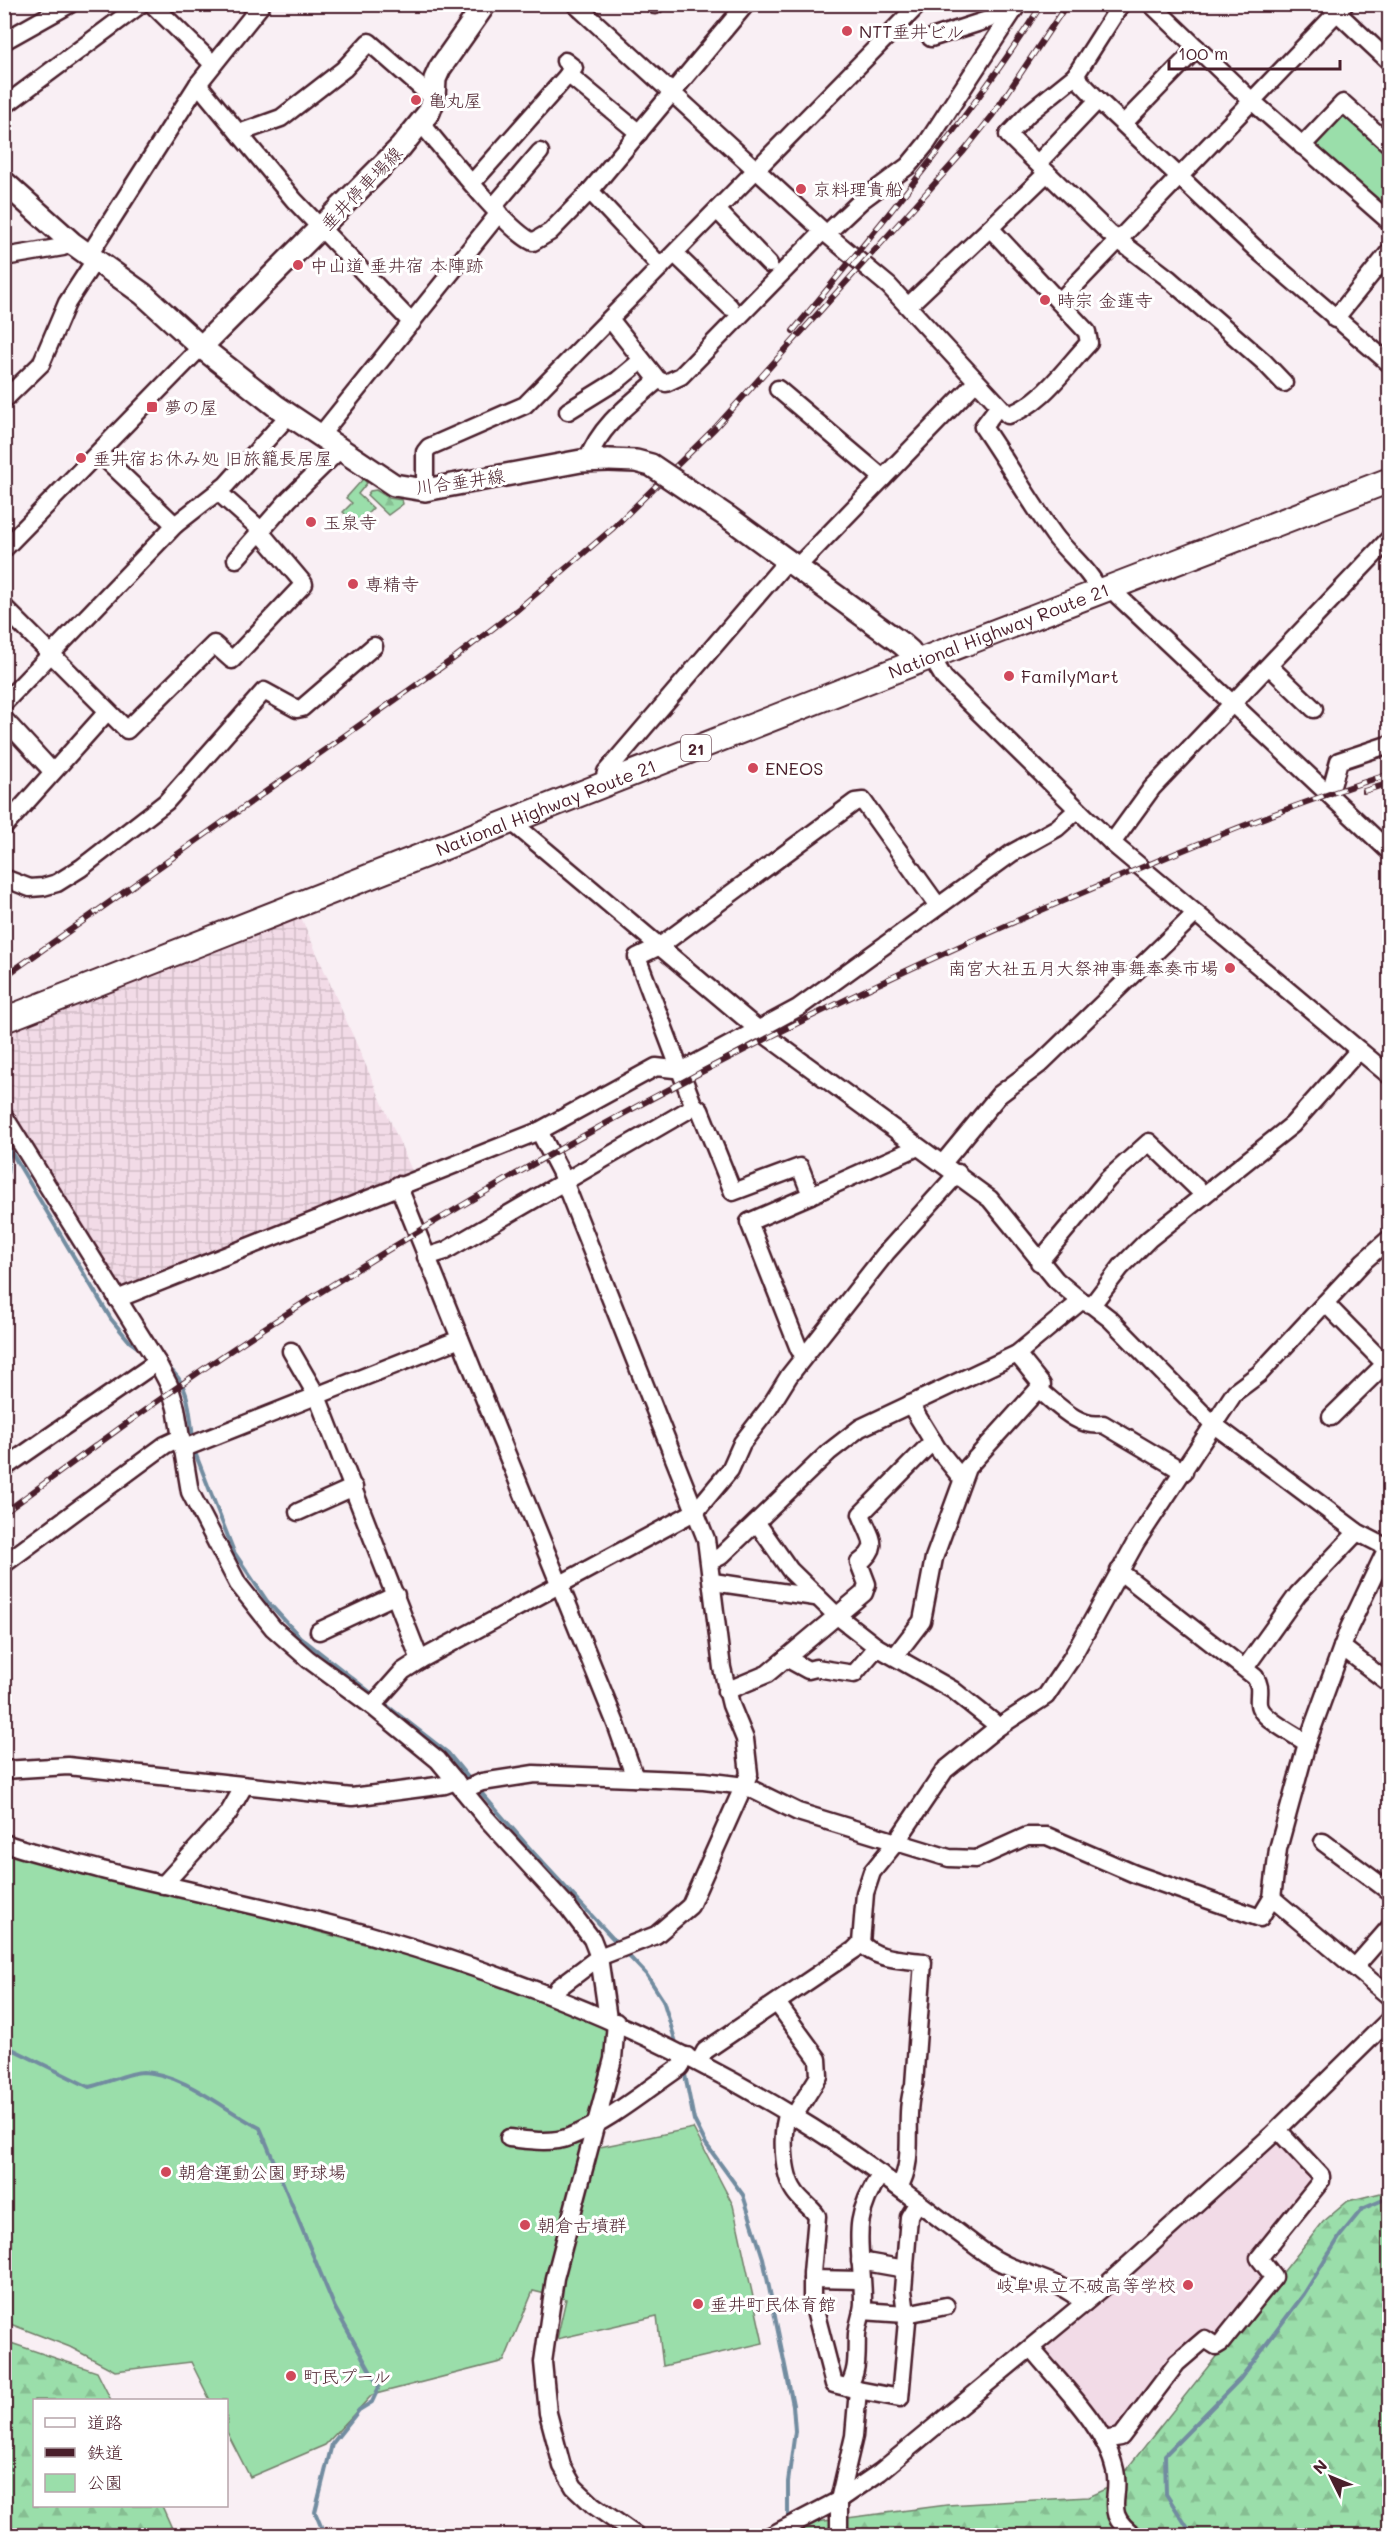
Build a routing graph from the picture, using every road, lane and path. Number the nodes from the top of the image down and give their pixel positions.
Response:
1 (70, 4) edge
2 (141, 4) edge
3 (152, 4) edge
4 (262, 4) edge
5 (485, 4) edge
6 (746, 4) edge
7 (919, 4) edge
8 (1016, 4) edge
9 (1121, 4) edge
10 (1151, 4) edge
11 (1336, 7) edge
12 (585, 8) edge
13 (931, 38) dead end
14 (4, 41) edge
15 (1197, 48) junction
16 (1389, 62) edge
17 (213, 64) junction
18 (1075, 76) junction
19 (198, 84) junction
20 (672, 94) junction
21 (434, 99) junction
22 (1098, 100) junction
23 (1252, 101) junction
24 (4, 106) edge
25 (421, 123) junction
26 (1124, 123) junction
27 (239, 133) junction
28 (639, 133) junction
29 (1389, 145) edge
30 (1302, 146) junction
31 (540, 152) dead end
32 (1042, 168) junction
33 (757, 171) junction
34 (1180, 177) junction
35 (4, 182) edge
36 (473, 182) junction
37 (590, 191) junction
38 (497, 209) junction
39 (718, 211) junction
40 (1389, 222) edge
41 (990, 228) junction
42 (320, 230) junction
43 (825, 232) junction
44 (1120, 240) junction
45 (85, 253) junction
46 (675, 254) junction
47 (4, 257) edge
48 (1387, 259) edge
49 (770, 264) dead end
50 (662, 267) junction
51 (1059, 302) junction
52 (908, 306) junction
53 (730, 307) dead end
54 (610, 319) junction
55 (1335, 319) junction
56 (412, 323) junction
57 (201, 347) junction
58 (642, 360) junction
59 (1389, 364) edge
60 (658, 380) junction
61 (976, 382) junction
62 (1284, 383) dead end
63 (778, 389) dead end
64 (4, 400) edge
65 (998, 407) junction
66 (568, 411) dead end
67 (290, 415) junction
68 (320, 436) junction
69 (339, 450) junction
70 (99, 453) junction
71 (587, 461) junction
72 (883, 478) junction
73 (1389, 480) edge
74 (425, 490) junction
75 (218, 492) junction
76 (175, 525) junction
77 (261, 530) junction
78 (1389, 538) edge
79 (4, 549) edge
80 (236, 559) dead end
81 (791, 564) junction
82 (1107, 589) junction
83 (4, 607) edge
84 (374, 646) dead end
85 (51, 657) junction
86 (925, 660) junction
87 (1269, 666) junction
88 (4, 703) edge
89 (1233, 704) junction
90 (1314, 709) dead end
91 (106, 712) junction
92 (4, 719) edge
93 (1389, 744) edge
94 (52, 771) junction
95 (603, 785) junction
96 (1329, 793) junction
97 (1077, 810) junction
98 (513, 820) junction
99 (4, 827) edge
100 (1112, 843) junction
101 (1389, 852) edge
102 (4, 878) edge
103 (938, 906) junction
104 (1196, 914) junction
105 (660, 946) junction
106 (4, 1020) edge
107 (760, 1031) junction
108 (1359, 1050) junction
109 (1387, 1069) edge
110 (683, 1071) junction
111 (693, 1104) junction
112 (4, 1116) edge
113 (539, 1131) junction
114 (918, 1147) junction
115 (943, 1163) junction
116 (958, 1173) junction
117 (564, 1183) junction
118 (398, 1185) junction
119 (811, 1195) junction
120 (1204, 1195) junction
121 (1389, 1238) edge
122 (426, 1257) junction
123 (1039, 1262) junction
124 (117, 1299) junction
125 (1086, 1303) junction
126 (1325, 1303) junction
127 (460, 1339) junction
128 (291, 1351) dead end
129 (1017, 1354) junction
130 (805, 1355) junction
131 (157, 1362) junction
132 (1038, 1389) junction
133 (317, 1396) junction
134 (910, 1404) junction
135 (1331, 1417) dead end
136 (1213, 1424) junction
137 (933, 1442) junction
138 (181, 1444) junction
139 (4, 1468) edge
140 (1184, 1472) junction
141 (962, 1479) junction
142 (354, 1487) junction
143 (696, 1510) junction
144 (298, 1512) dead end
145 (756, 1523) junction
146 (1357, 1532) junction
147 (1388, 1549) edge
148 (711, 1561) junction
149 (4, 1564) edge
150 (1119, 1571) junction
151 (712, 1582) junction
152 (560, 1585) junction
153 (396, 1595) junction
154 (815, 1597) junction
155 (836, 1615) junction
156 (319, 1631) dead end
157 (877, 1647) junction
158 (1342, 1647) junction
159 (895, 1656) junction
160 (786, 1658) junction
161 (420, 1660) junction
162 (1245, 1668) junction
163 (1389, 1684) edge
164 (726, 1691) junction
165 (376, 1700) junction
166 (997, 1728) junction
167 (1307, 1743) junction
168 (4, 1770) edge
169 (635, 1778) junction
170 (467, 1785) junction
171 (244, 1786) junction
172 (744, 1786) junction
173 (897, 1841) junction
174 (1323, 1842) dead end
175 (4, 1843) edge
176 (163, 1885) junction
177 (1389, 1892) edge
178 (1272, 1898) junction
179 (1389, 1928) edge
180 (861, 1942) junction
181 (614, 1951) junction
182 (1354, 1967) junction
183 (554, 1996) junction
184 (1389, 1997) edge
185 (777, 2002) junction
186 (1389, 2019) edge
187 (612, 2020) junction
188 (693, 2059) junction
189 (791, 2114) junction
190 (595, 2124) junction
191 (1278, 2130) junction
192 (509, 2138) dead end
193 (881, 2174) junction
194 (899, 2187) junction
195 (918, 2202) junction
196 (860, 2261) junction
197 (905, 2269) junction
198 (812, 2279) junction
199 (861, 2280) junction
200 (1084, 2304) junction
201 (946, 2306) dead end
202 (862, 2311) junction
203 (906, 2314) junction
204 (1031, 2348) junction
205 (853, 2388) junction
206 (1103, 2440) junction
207 (839, 2500) junction
208 (637, 2535) edge
209 (770, 2535) edge
210 (839, 2535) edge
211 (1135, 2535) edge

1 - 14 street
2 - 24 street
3 - 17 street
4 - 17 street
5 - 21 main road, 垂井停車場線
6 - 20 street
7 - 33 street
8 - 13 street
8 - 43 street
9 - 18 street
10 - 15 street
11 - 16 street
11 - 23 street
12 - 20 street
15 - 23 street
15 - 26 street
17 - 19 street
18 - 22 street
18 - 32 street
19 - 27 street
19 - 45 street
20 - 28 street
20 - 33 street
21 - 25 main road, 垂井停車場線
21 - 27 street
22 - 26 street
22 - 32 street
23 - 30 street
23 - 34 street
25 - 36 street
25 - 42 main road, 垂井停車場線
26 - 34 street
27 - 42 street
28 - 36 street
28 - 37 street
29 - 30 street
30 - 40 street
31 - 38 street
32 - 41 street
32 - 44 street
33 - 39 street
33 - 43 street
34 - 44 street
34 - 55 street
35 - 45 main road, 川合垂井線
36 - 38 street
37 - 38 street
37 - 50 street
38 - 56 street
39 - 46 street
39 - 49 street
41 - 51 street
41 - 52 street
42 - 56 street
42 - 57 main road, 垂井停車場線
43 - 52 street
43 - 60 street
44 - 51 street
44 - 62 street
45 - 47 street
45 - 57 main road, 川合垂井線
45 - 64 street
46 - 50 street
46 - 53 street
48 - 55 street
50 - 54 street
51 - 65 street
52 - 61 street
54 - 58 street
54 - 74 street
55 - 59 street
56 - 68 street
57 - 67 main road, 川合垂井線
57 - 70 street
58 - 60 street
58 - 66 street
60 - 71 street
61 - 65 street
61 - 72 street
63 - 72 street
65 - 82 street
67 - 68 main road, 川合垂井線
67 - 75 street
68 - 69 main road, 川合垂井線
69 - 74 main road, 川合垂井線
69 - 77 street
70 - 76 street
70 - 79 street
71 - 74 main road, 川合垂井線
71 - 81 main road, 川合垂井線, bridge
72 - 81 street
73 - 82 highway, National Highway Route 21 / 21
75 - 76 street
75 - 77 street
76 - 85 street
77 - 80 street
77 - 91 street
78 - 87 street
81 - 86 main road, 川合垂井線
81 - 95 street
82 - 86 highway, National Highway Route 21 / 21
82 - 89 street
83 - 85 street
84 - 102 street
85 - 88 street
85 - 91 street
86 - 95 highway, National Highway Route 21 / 21
86 - 97 street
87 - 89 street
87 - 90 street
89 - 96 street
89 - 100 street
91 - 94 street
92 - 94 street
93 - 96 street
94 - 99 street
95 - 98 highway, National Highway Route 21 / 21
96 - 101 street
97 - 100 street
97 - 103 street
98 - 105 street
98 - 106 highway, National Highway Route 21 / 21
100 - 104 street
103 - 105 street
103 - 107 street
104 - 108 street
104 - 115 street
105 - 107 street
105 - 110 street
107 - 110 street
107 - 114 street
108 - 109 street
108 - 120 street
110 - 111 street
110 - 113 street
111 - 117 street
111 - 119 street
112 - 124 street
113 - 117 street
113 - 118 street
114 - 115 street
114 - 119 street
115 - 116 street
116 - 123 street
116 - 130 street
117 - 122 street
117 - 143 street
118 - 122 street
118 - 124 street
119 - 130 street
120 - 123 street
120 - 125 street
121 - 126 street
122 - 127 street
123 - 125 street
124 - 131 street
125 - 129 street
125 - 136 street
126 - 135 street
126 - 136 street
127 - 133 street
127 - 152 street
128 - 133 street
129 - 132 street
129 - 134 street
130 - 143 street
131 - 138 street
131 - 139 street
132 - 140 street
132 - 141 street
133 - 138 street
133 - 142 street
134 - 137 street
134 - 145 street
136 - 140 street
136 - 146 street
137 - 141 street
137 - 155 street
138 - 149 street
138 - 165 street
140 - 150 street
141 - 159 street
142 - 144 street
142 - 153 street
143 - 148 street
143 - 152 street
145 - 148 street
145 - 154 street
146 - 147 street
146 - 162 street
147 - 158 street
148 - 151 street
150 - 162 street
150 - 166 street
151 - 154 street
151 - 164 street
152 - 161 street
152 - 169 street
153 - 156 street
153 - 161 street
154 - 155 street
155 - 157 street
155 - 160 street
157 - 159 street
157 - 160 street
158 - 163 street
158 - 167 street
159 - 166 street
160 - 164 street
161 - 165 street
162 - 167 street
164 - 172 street
165 - 170 street
166 - 173 street
167 - 178 street
168 - 171 street
169 - 170 street
169 - 172 street
170 - 171 street
170 - 181 street
171 - 176 street
172 - 173 street
172 - 181 street
173 - 178 street
173 - 180 street
174 - 177 street
175 - 176 street
176 - 183 street
178 - 182 street
179 - 182 street
180 - 185 street
180 - 194 street
181 - 183 street
181 - 187 street
182 - 184 street
183 - 187 street
185 - 188 street
185 - 189 street
186 - 191 street
187 - 188 street
187 - 190 street
188 - 189 street
188 - 190 street
189 - 193 street
189 - 198 street
190 - 192 street
190 - 208 street
191 - 200 street
191 - 206 street
193 - 194 street
193 - 196 street
194 - 195 street
195 - 197 street
195 - 200 street
196 - 197 street
196 - 199 street
197 - 203 street
198 - 199 street
198 - 205 street
199 - 202 street
200 - 204 street
201 - 203 street
202 - 203 street
202 - 205 street
203 - 205 street
204 - 206 street
204 - 207 street
205 - 207 street
206 - 211 street
207 - 209 street
207 - 210 street

